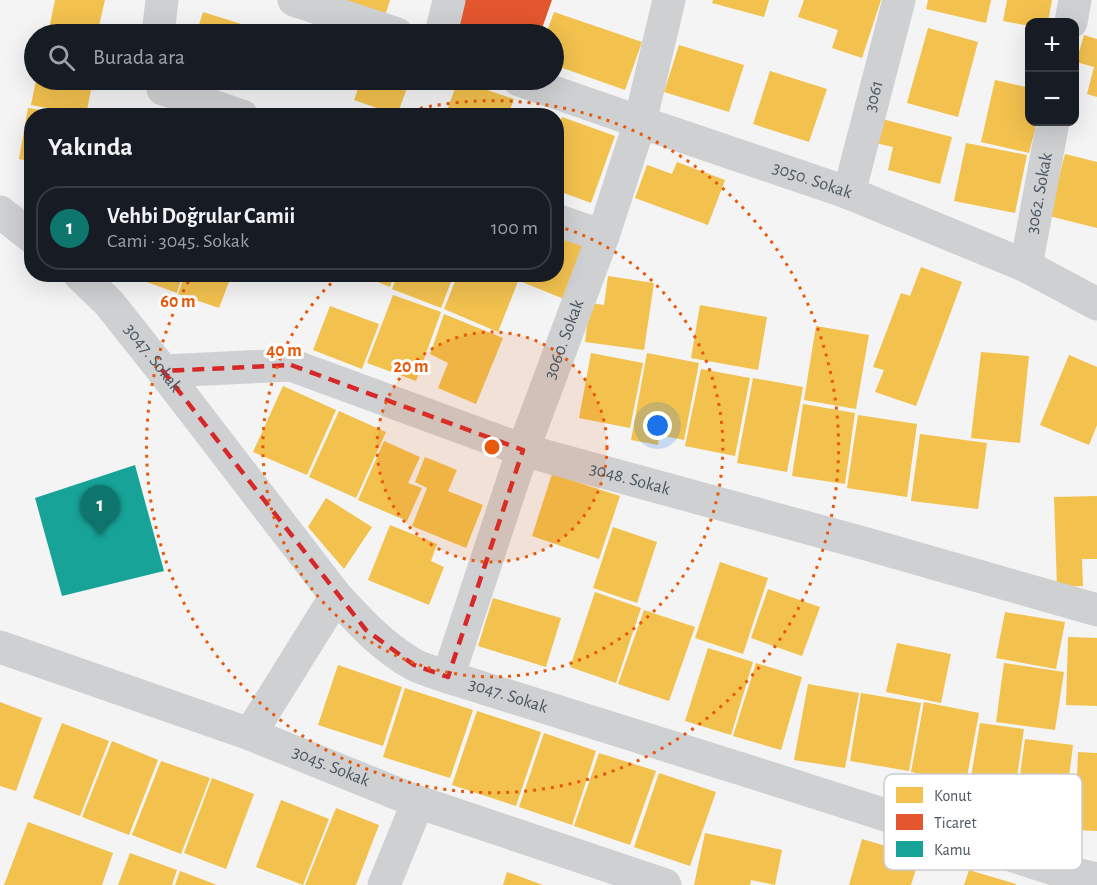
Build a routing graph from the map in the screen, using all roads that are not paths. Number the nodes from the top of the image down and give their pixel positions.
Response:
1 (162, 0) edge
2 (294, 0) edge
3 (449, 0) edge
4 (669, 0) edge
5 (899, 0) edge
6 (1075, 0) edge
7 (1072, 18) edge
8 (159, 24) edge
9 (366, 24) edge
10 (443, 24) edge
11 (548, 90) edge
12 (161, 95) edge
13 (212, 108) edge
14 (640, 122) junction
15 (1052, 126) edge
16 (849, 193) junction
17 (0, 212) edge
18 (564, 223) edge
19 (24, 231) edge
20 (603, 236) junction
21 (1026, 266) junction
22 (87, 282) edge
23 (1097, 304) edge
24 (164, 370) junction
25 (523, 450) junction
26 (336, 596) junction
27 (1097, 610) edge
28 (0, 647) edge
29 (448, 677) junction
30 (250, 734) junction
31 (418, 801) junction
32 (884, 815) edge
33 (1058, 870) edge
34 (1097, 879) edge
35 (384, 885) edge
36 (665, 885) edge

1 - 8 street
2 - 9 street
3 - 10 street
4 - 14 street, 3060. Sokak
5 - 16 street, 3061
6 - 7 street
11 - 14 street, 3050. Sokak
12 - 13 street
14 - 16 street, 3050. Sokak
14 - 20 street, 3060. Sokak
15 - 21 street, 3062. Sokak
16 - 21 street, 3050. Sokak
17 - 19 street
18 - 20 street
20 - 25 street, 3060. Sokak
21 - 23 street, 3050. Sokak
22 - 24 street, 3047. Sokak
24 - 25 street, 3048. Sokak
24 - 26 street, 3047. Sokak
25 - 27 street, 3048. Sokak
25 - 29 street, 3060. Sokak
26 - 29 street, 3047. Sokak
26 - 30 street
28 - 30 street, 3045. Sokak
29 - 32 street, 3047. Sokak
30 - 31 street, 3045. Sokak
31 - 35 street
31 - 36 street, 3045. Sokak
33 - 34 street, 3047. Sokak

